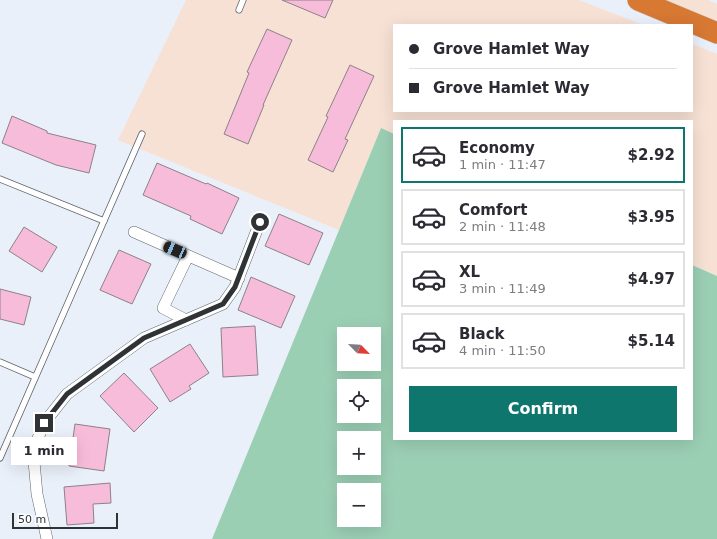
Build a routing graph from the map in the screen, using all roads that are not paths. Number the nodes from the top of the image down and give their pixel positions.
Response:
1 (243, 0) edge
2 (638, 0) edge
3 (239, 10) dead end
4 (717, 33) edge
5 (142, 134) dead end
6 (0, 179) edge
7 (104, 221) junction
8 (260, 222) dead end
9 (134, 232) dead end
10 (188, 256) junction
11 (239, 278) junction
12 (186, 320) junction
13 (0, 362) edge
14 (36, 377) junction
15 (0, 458) edge
16 (47, 539) edge

1 - 3 lane
2 - 4 highway
5 - 7 lane
6 - 7 lane
7 - 14 lane
8 - 11 street
9 - 10 street
10 - 11 street
10 - 12 street
11 - 12 street
12 - 16 street
13 - 14 lane
14 - 15 lane

